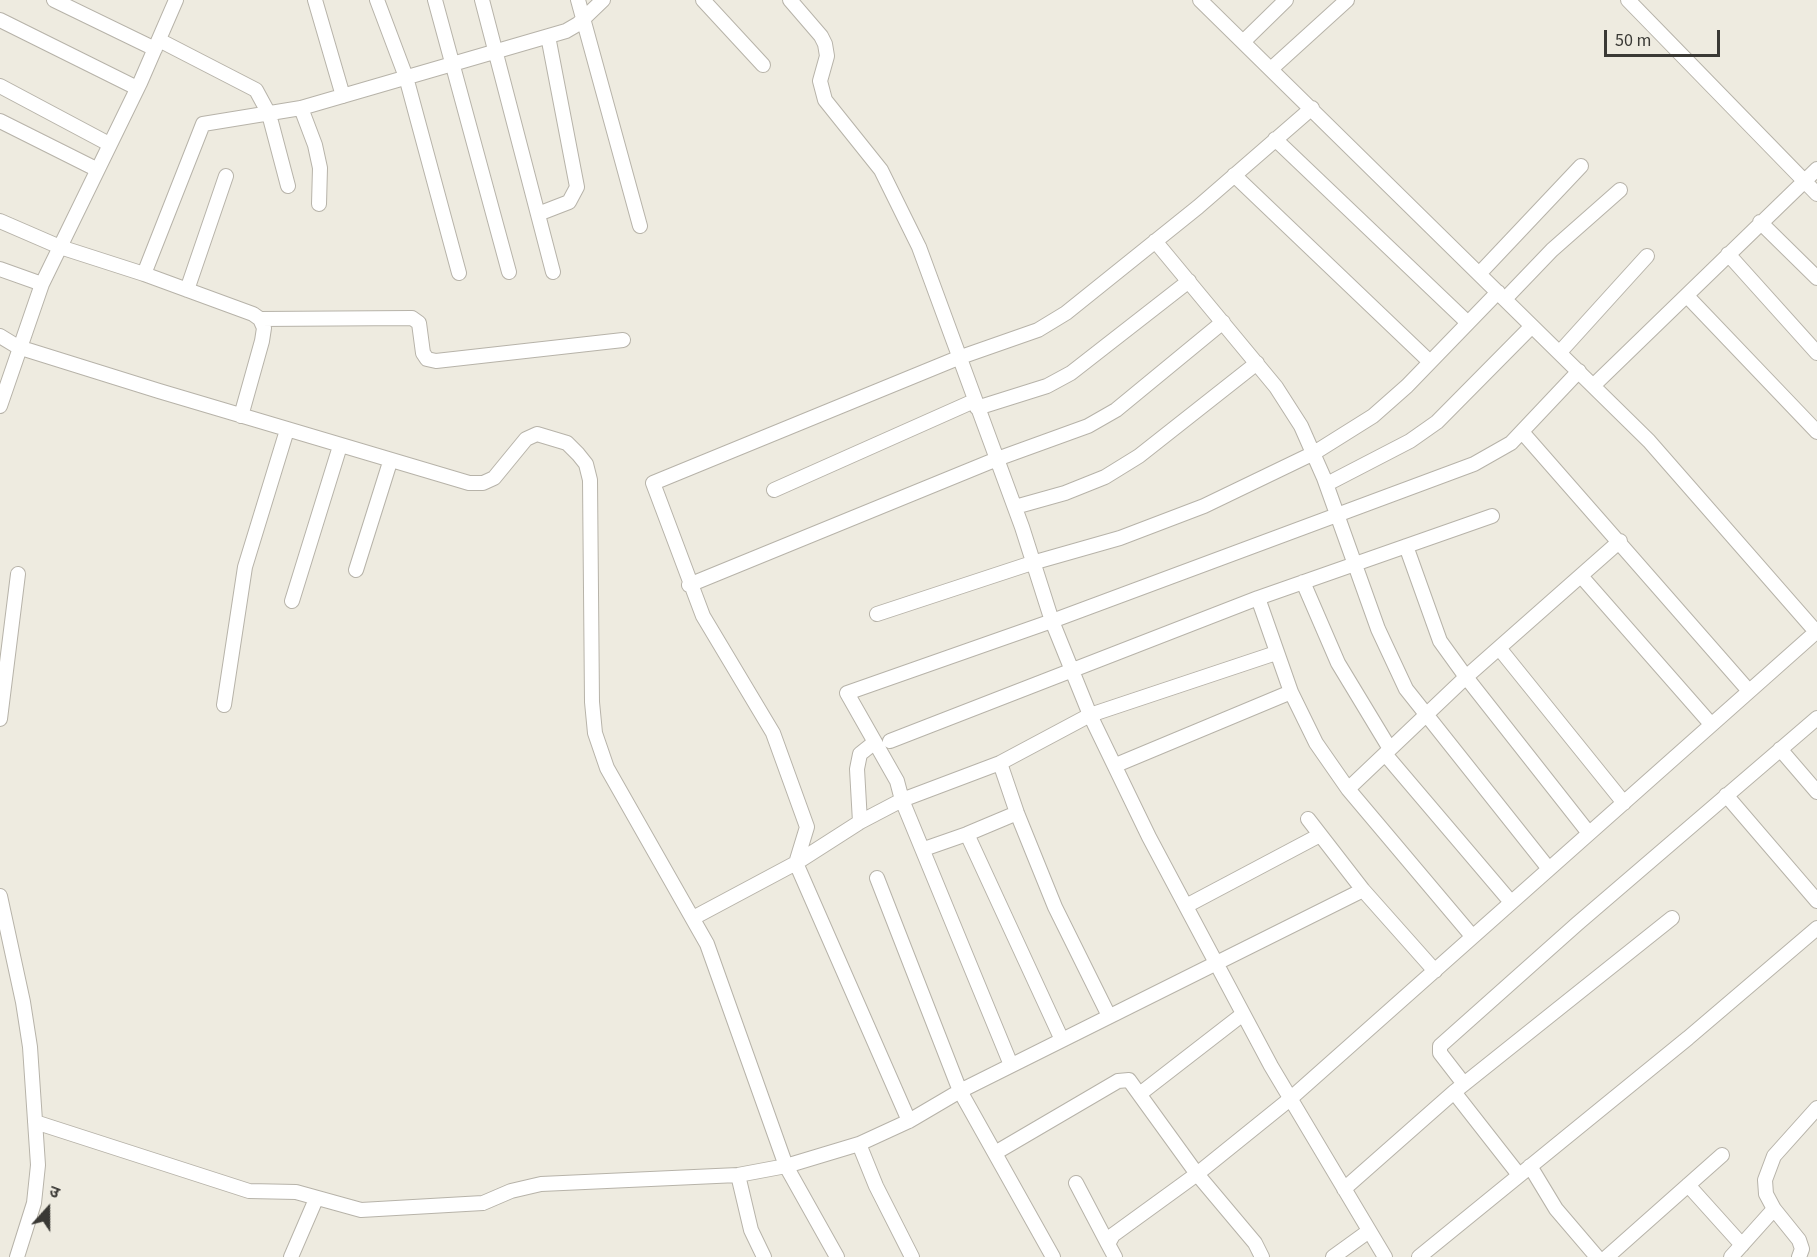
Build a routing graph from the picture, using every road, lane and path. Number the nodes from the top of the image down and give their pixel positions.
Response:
1 (54, 0) edge
2 (176, 0) edge
3 (315, 0) edge
4 (377, 0) edge
5 (435, 0) edge
6 (482, 0) edge
7 (578, 0) edge
8 (603, 0) edge
9 (703, 0) edge
10 (790, 0) edge
11 (1200, 0) edge
12 (1286, 0) edge
13 (1347, 0) edge
14 (1628, 0) edge
15 (0, 20) edge
16 (584, 20) junction
17 (548, 36) junction
18 (1243, 42) junction
19 (157, 44) junction
20 (496, 51) junction
21 (453, 63) junction
22 (762, 65) dead end
23 (1271, 69) junction
24 (406, 77) junction
25 (0, 86) edge
26 (137, 88) junction
27 (343, 96) junction
28 (301, 108) junction
29 (1312, 108) junction
30 (269, 114) junction
31 (0, 121) edge
32 (1275, 139) junction
33 (109, 144) junction
34 (1581, 166) dead end
35 (1817, 169) edge
36 (96, 170) junction
37 (1234, 175) junction
38 (226, 176) dead end
39 (1805, 182) junction
40 (288, 186) dead end
41 (1620, 190) dead end
42 (1817, 194) edge
43 (319, 204) dead end
44 (538, 214) junction
45 (0, 221) edge
46 (1760, 222) junction
47 (640, 226) dead end
48 (1155, 241) junction
49 (60, 247) junction
50 (1728, 254) junction
51 (1647, 256) dead end
52 (0, 269) edge
53 (509, 272) dead end
54 (553, 272) dead end
55 (459, 273) dead end
56 (144, 274) junction
57 (1479, 274) junction
58 (1817, 278) edge
59 (1189, 281) junction
60 (42, 284) junction
61 (187, 290) junction
62 (1501, 296) junction
63 (1687, 296) junction
64 (260, 319) junction
65 (1223, 322) junction
66 (1468, 323) junction
67 (1532, 326) junction
68 (0, 336) edge
69 (623, 340) dead end
70 (18, 347) junction
71 (1560, 352) junction
72 (1817, 353) edge
73 (958, 358) junction
74 (1430, 362) junction
75 (1257, 363) junction
76 (1579, 371) junction
77 (1594, 386) junction
78 (3, 387) edge
79 (976, 405) junction
80 (0, 406) edge
81 (241, 417) junction
82 (287, 430) junction
83 (1817, 432) edge
84 (1523, 433) junction
85 (340, 446) junction
86 (1314, 453) junction
87 (997, 459) junction
88 (390, 462) junction
89 (1327, 484) junction
90 (774, 490) dead end
91 (1015, 507) junction
92 (1338, 515) junction
93 (1492, 516) dead end
94 (1620, 541) junction
95 (1406, 546) junction
96 (1032, 563) junction
97 (1355, 565) junction
98 (356, 570) dead end
99 (18, 574) dead end
100 (1581, 576) junction
101 (1303, 582) junction
102 (689, 585) junction
103 (1258, 598) junction
104 (292, 601) dead end
105 (877, 614) dead end
106 (1053, 621) junction
107 (1816, 632) edge
108 (1499, 648) junction
109 (1276, 653) junction
110 (1073, 670) junction
111 (1466, 677) junction
112 (1749, 691) junction
113 (1291, 692) junction
114 (224, 705) dead end
115 (1090, 715) junction
116 (1425, 716) junction
117 (1817, 718) edge
118 (0, 719) edge
119 (1710, 723) junction
120 (890, 741) dead end
121 (875, 742) junction
122 (1780, 748) junction
123 (1387, 752) junction
124 (1000, 763) junction
125 (1116, 765) junction
126 (1348, 789) junction
127 (1817, 792) edge
128 (1726, 795) junction
129 (902, 800) junction
130 (1624, 803) junction
131 (1017, 813) junction
132 (1308, 819) dead end
133 (860, 822) junction
134 (1588, 832) junction
135 (967, 834) junction
136 (1320, 835) junction
137 (924, 849) junction
138 (796, 863) junction
139 (1549, 869) junction
140 (877, 878) dead end
141 (1363, 890) junction
142 (0, 898) edge
143 (1510, 901) junction
144 (1817, 901) edge
145 (1186, 906) junction
146 (693, 918) junction
147 (1672, 918) dead end
148 (1817, 928) edge
149 (1472, 936) junction
150 (1216, 962) junction
151 (1435, 971) junction
152 (1243, 1014) junction
153 (1110, 1016) junction
154 (1062, 1040) junction
155 (1011, 1065) junction
156 (1459, 1088) junction
157 (960, 1091) junction
158 (1141, 1094) junction
159 (1290, 1099) junction
160 (1817, 1107) edge
161 (909, 1121) junction
162 (36, 1122) junction
163 (859, 1144) junction
164 (995, 1154) junction
165 (1722, 1155) dead end
166 (786, 1166) junction
167 (1524, 1171) junction
168 (1197, 1174) junction
169 (738, 1175) junction
170 (1076, 1184) dead end
171 (1688, 1185) junction
172 (1344, 1189) junction
173 (316, 1199) junction
174 (1774, 1209) junction
175 (1370, 1231) junction
176 (1108, 1244) junction
177 (1742, 1245) junction
178 (17, 1257) edge
179 (291, 1257) edge
180 (764, 1257) edge
181 (837, 1257) edge
182 (912, 1257) edge
183 (1053, 1257) edge
184 (1114, 1257) edge
185 (1262, 1257) edge
186 (1334, 1257) edge
187 (1385, 1257) edge
188 (1419, 1257) edge
189 (1597, 1257) edge
190 (1607, 1257) edge
191 (1731, 1257) edge
192 (1799, 1257) edge

1 - 19 street
2 - 19 street
3 - 27 street
4 - 24 street
5 - 21 street
6 - 20 street
7 - 16 street
8 - 16 street
9 - 22 street
10 - 73 street
11 - 18 street
12 - 18 street
13 - 23 street
14 - 39 street
15 - 26 street
16 - 17 street
16 - 47 street
17 - 20 street
17 - 44 street
18 - 23 street
19 - 26 street
19 - 30 street
20 - 21 street
20 - 44 street
21 - 24 street
21 - 53 street
23 - 29 street
24 - 27 street
24 - 55 street
25 - 33 street
26 - 33 street
27 - 28 street
28 - 30 street
28 - 43 street
29 - 32 street
29 - 57 street
30 - 40 street
30 - 56 street
31 - 36 street
32 - 37 street
32 - 66 street
33 - 36 street
34 - 57 street
35 - 39 street
36 - 49 street
37 - 48 street
37 - 74 street
38 - 61 street
39 - 42 street
39 - 46 street
41 - 62 street
44 - 54 street
45 - 49 street
46 - 50 street
46 - 58 street
48 - 59 street
48 - 73 street
49 - 56 street
49 - 60 street
50 - 63 street
50 - 72 street
51 - 71 street
52 - 60 street
56 - 61 street
57 - 62 street
59 - 65 street
59 - 79 street
60 - 70 street
61 - 64 street
62 - 66 street
62 - 67 street
63 - 77 street
63 - 83 street
64 - 69 street
64 - 81 street
65 - 75 street
65 - 87 street
66 - 74 street
67 - 71 street
67 - 89 street
68 - 70 street
70 - 78 street
70 - 81 street
71 - 76 street
73 - 79 street
73 - 102 street
74 - 86 street
75 - 86 street
75 - 91 street
76 - 77 street
76 - 84 street
77 - 107 street
78 - 80 street
79 - 87 street
79 - 90 street
81 - 82 street
82 - 85 street
82 - 114 street
84 - 92 street
84 - 94 street
85 - 88 street
85 - 104 street
86 - 89 street
86 - 96 street
87 - 91 street
87 - 102 street
88 - 98 street
88 - 146 street
89 - 92 street
91 - 96 street
92 - 97 street
92 - 106 street
93 - 95 street
94 - 100 street
94 - 112 street
95 - 97 street
95 - 111 street
96 - 105 street
96 - 106 street
97 - 101 street
97 - 116 street
99 - 118 street
100 - 108 street
100 - 119 street
101 - 103 street
101 - 123 street
102 - 138 street
103 - 109 street
103 - 110 street
106 - 110 street
106 - 121 street
107 - 112 street
108 - 111 street
108 - 130 street
109 - 113 street
109 - 115 street
110 - 115 street
110 - 120 street
111 - 116 street
111 - 134 street
112 - 119 street
113 - 125 street
113 - 126 street
115 - 124 street
115 - 125 street
116 - 123 street
116 - 139 street
117 - 122 street
119 - 130 street
121 - 129 street
121 - 133 street
122 - 127 street
122 - 128 street
123 - 126 street
123 - 143 street
124 - 129 street
124 - 131 street
125 - 145 street
126 - 149 street
128 - 144 street
128 - 156 street
129 - 133 street
129 - 137 street
130 - 134 street
131 - 135 street
131 - 153 street
132 - 136 street
133 - 138 street
134 - 139 street
135 - 137 street
135 - 154 street
136 - 141 street
136 - 145 street
137 - 155 street
138 - 146 street
138 - 161 street
139 - 143 street
140 - 157 street
141 - 150 street
141 - 151 street
142 - 162 street
143 - 149 street
145 - 150 street
146 - 166 street
147 - 156 street
148 - 167 street
149 - 151 street
150 - 152 street
150 - 153 street
151 - 159 street
152 - 158 street
152 - 159 street
153 - 154 street
154 - 155 street
155 - 157 street
156 - 167 street
156 - 172 street
157 - 161 street
157 - 164 street
158 - 164 street
158 - 168 street
159 - 168 street
159 - 172 street
160 - 174 street
161 - 163 street
162 - 173 street
162 - 178 street
163 - 166 street
163 - 182 street
164 - 183 street
165 - 171 street
166 - 169 street
166 - 181 street
167 - 188 street
167 - 189 street
168 - 176 street
168 - 185 street
169 - 173 street
169 - 180 street
170 - 176 street
171 - 177 street
171 - 190 street
172 - 175 street
173 - 179 street
174 - 177 street
174 - 192 street
175 - 186 street
175 - 187 street
176 - 184 street
177 - 191 street

